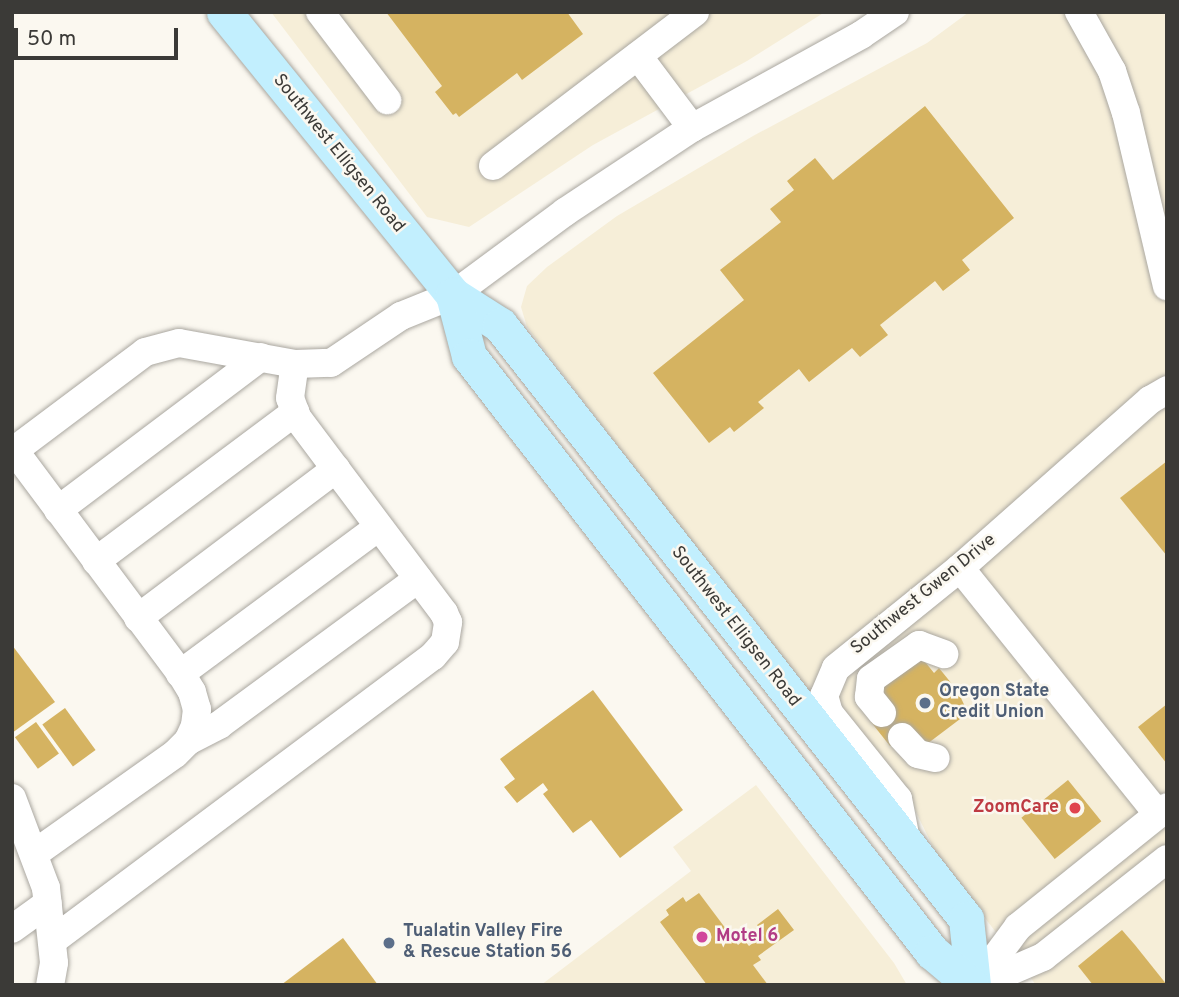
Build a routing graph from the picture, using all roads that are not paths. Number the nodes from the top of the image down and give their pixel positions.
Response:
1 (224, 12) edge
2 (320, 12) edge
3 (695, 12) edge
4 (895, 12) edge
5 (1079, 12) edge
6 (638, 55) junction
7 (387, 100) dead end
8 (692, 128) junction
9 (494, 166) dead end
10 (1167, 286) edge
11 (453, 295) junction
12 (261, 357) junction
13 (295, 364) junction
14 (1167, 390) edge
15 (295, 412) junction
16 (13, 451) edge
17 (336, 470) junction
18 (58, 510) junction
19 (379, 527) junction
20 (96, 561) junction
21 (960, 568) junction
22 (418, 579) junction
23 (138, 618) junction
24 (944, 654) dead end
25 (180, 674) junction
26 (882, 713) dead end
27 (901, 737) dead end
28 (188, 741) junction
29 (936, 758) dead end
30 (12, 798) edge
31 (1162, 811) edge
32 (24, 841) edge
33 (906, 843) junction
34 (1167, 859) edge
35 (48, 903) junction
36 (12, 929) edge
37 (52, 941) junction
38 (50, 985) edge
39 (974, 985) edge

1 - 11 main road, Southwest Elligsen Road
2 - 7 street
3 - 6 street
4 - 8 street
5 - 10 street
6 - 8 street
6 - 9 street
8 - 11 street
11 - 13 street
11 - 33 main road, Southwest Elligsen Road
11 - 39 main road, Southwest Elligsen Road
12 - 13 street
12 - 16 street
12 - 18 street
13 - 15 street
14 - 21 street, Southwest Gwen Drive
15 - 17 street
15 - 20 street
16 - 18 street
17 - 19 street
17 - 23 street
18 - 20 street
19 - 22 street
19 - 25 street
20 - 23 street
21 - 31 street
21 - 33 street, Southwest Gwen Drive
22 - 28 street
22 - 37 street
23 - 25 street
24 - 26 street
25 - 28 street
27 - 29 street
28 - 32 street
30 - 32 street
31 - 39 street
32 - 35 street
33 - 39 main road, Southwest Elligsen Road
34 - 39 street
35 - 36 street
35 - 37 street
37 - 38 street

